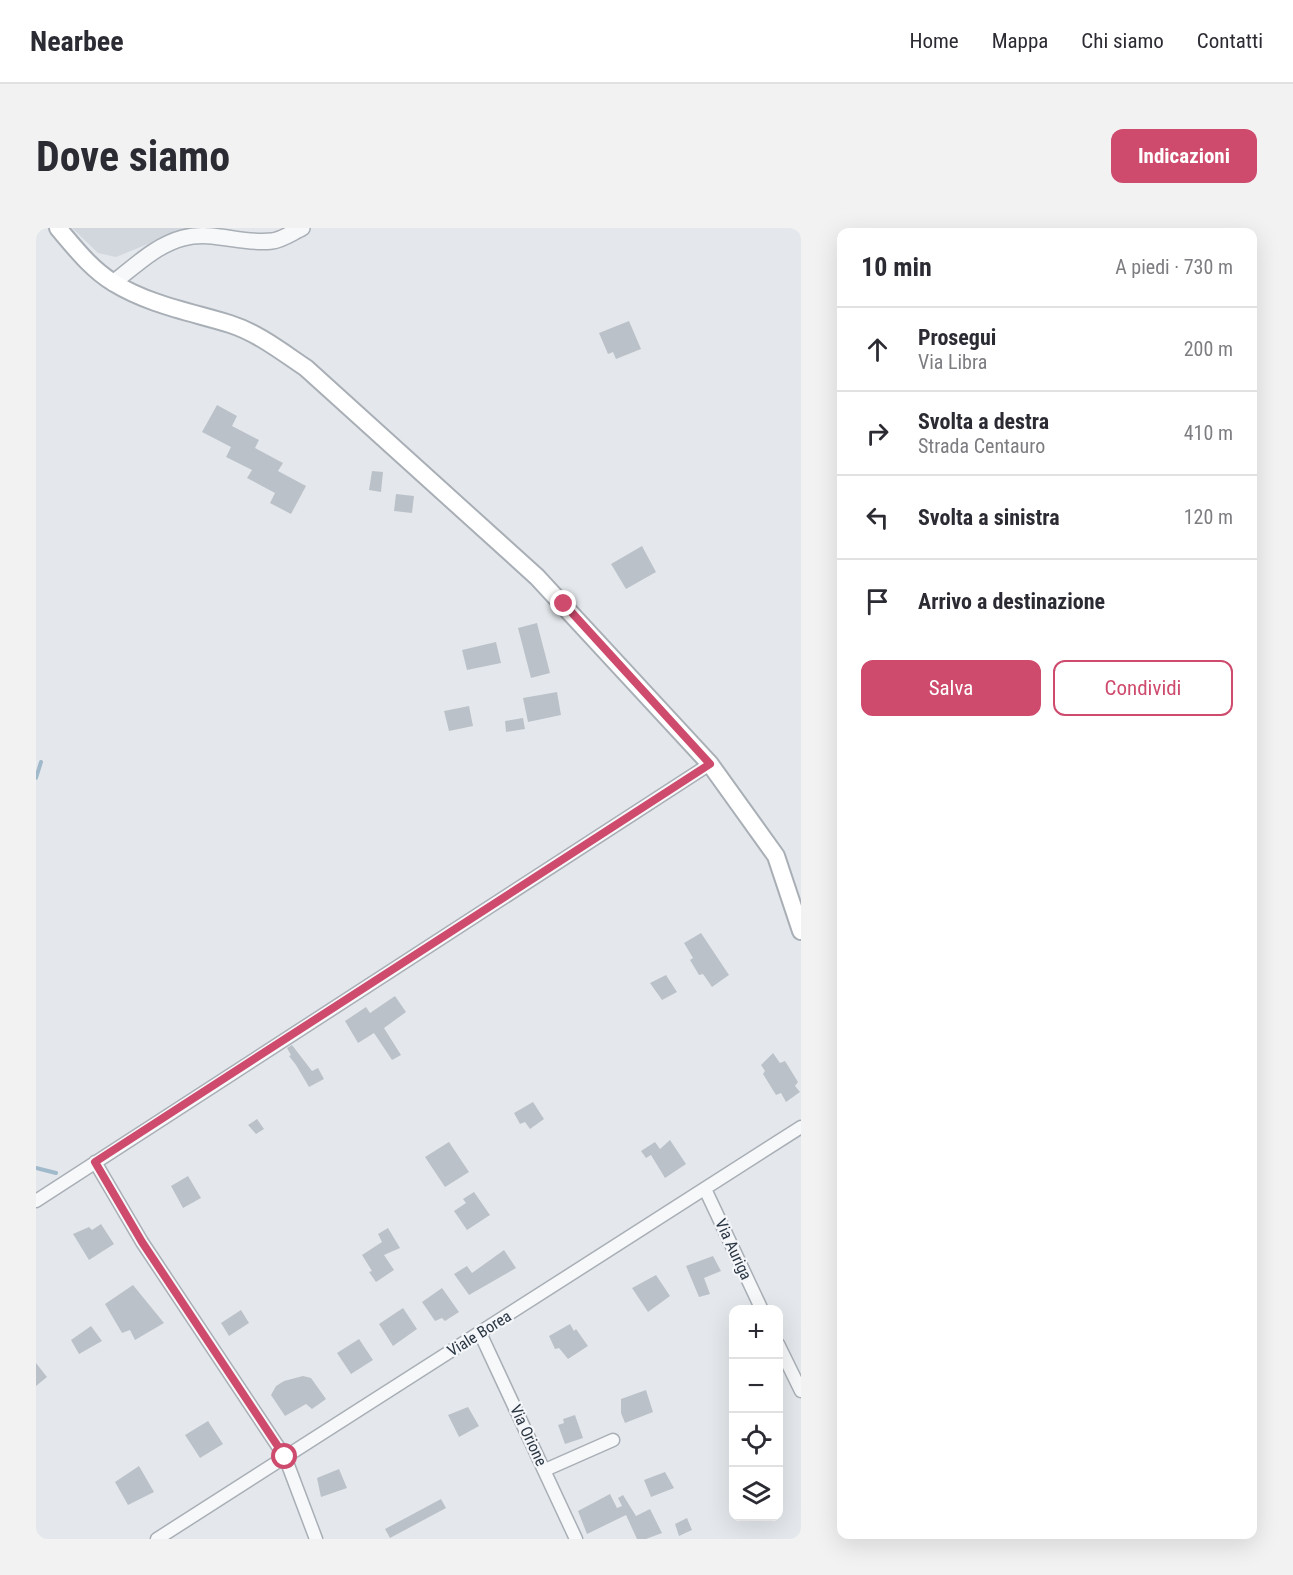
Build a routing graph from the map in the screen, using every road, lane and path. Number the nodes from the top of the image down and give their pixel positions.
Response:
1 (58, 228) edge
2 (302, 228) edge
3 (112, 283) junction
4 (710, 764) junction
5 (801, 932) edge
6 (801, 1127) edge
7 (95, 1162) junction
8 (705, 1189) junction
9 (36, 1201) edge
10 (760, 1305) edge
11 (480, 1333) junction
12 (783, 1354) edge
13 (801, 1391) edge
14 (613, 1440) dead end
15 (285, 1457) junction
16 (545, 1470) junction
17 (157, 1539) edge
18 (316, 1539) edge
19 (576, 1539) edge

1 - 3 main road
2 - 3 street
3 - 4 main road
4 - 5 main road
4 - 7 street
6 - 8 street, Viale Borea
7 - 9 street
7 - 15 street
8 - 10 street, Via Auriga
8 - 11 street, Viale Borea
11 - 15 street, Viale Borea
11 - 16 street, Via Orione
12 - 13 street
14 - 16 street
15 - 17 street, Viale Borea
15 - 18 street
16 - 19 street, Via Orione

